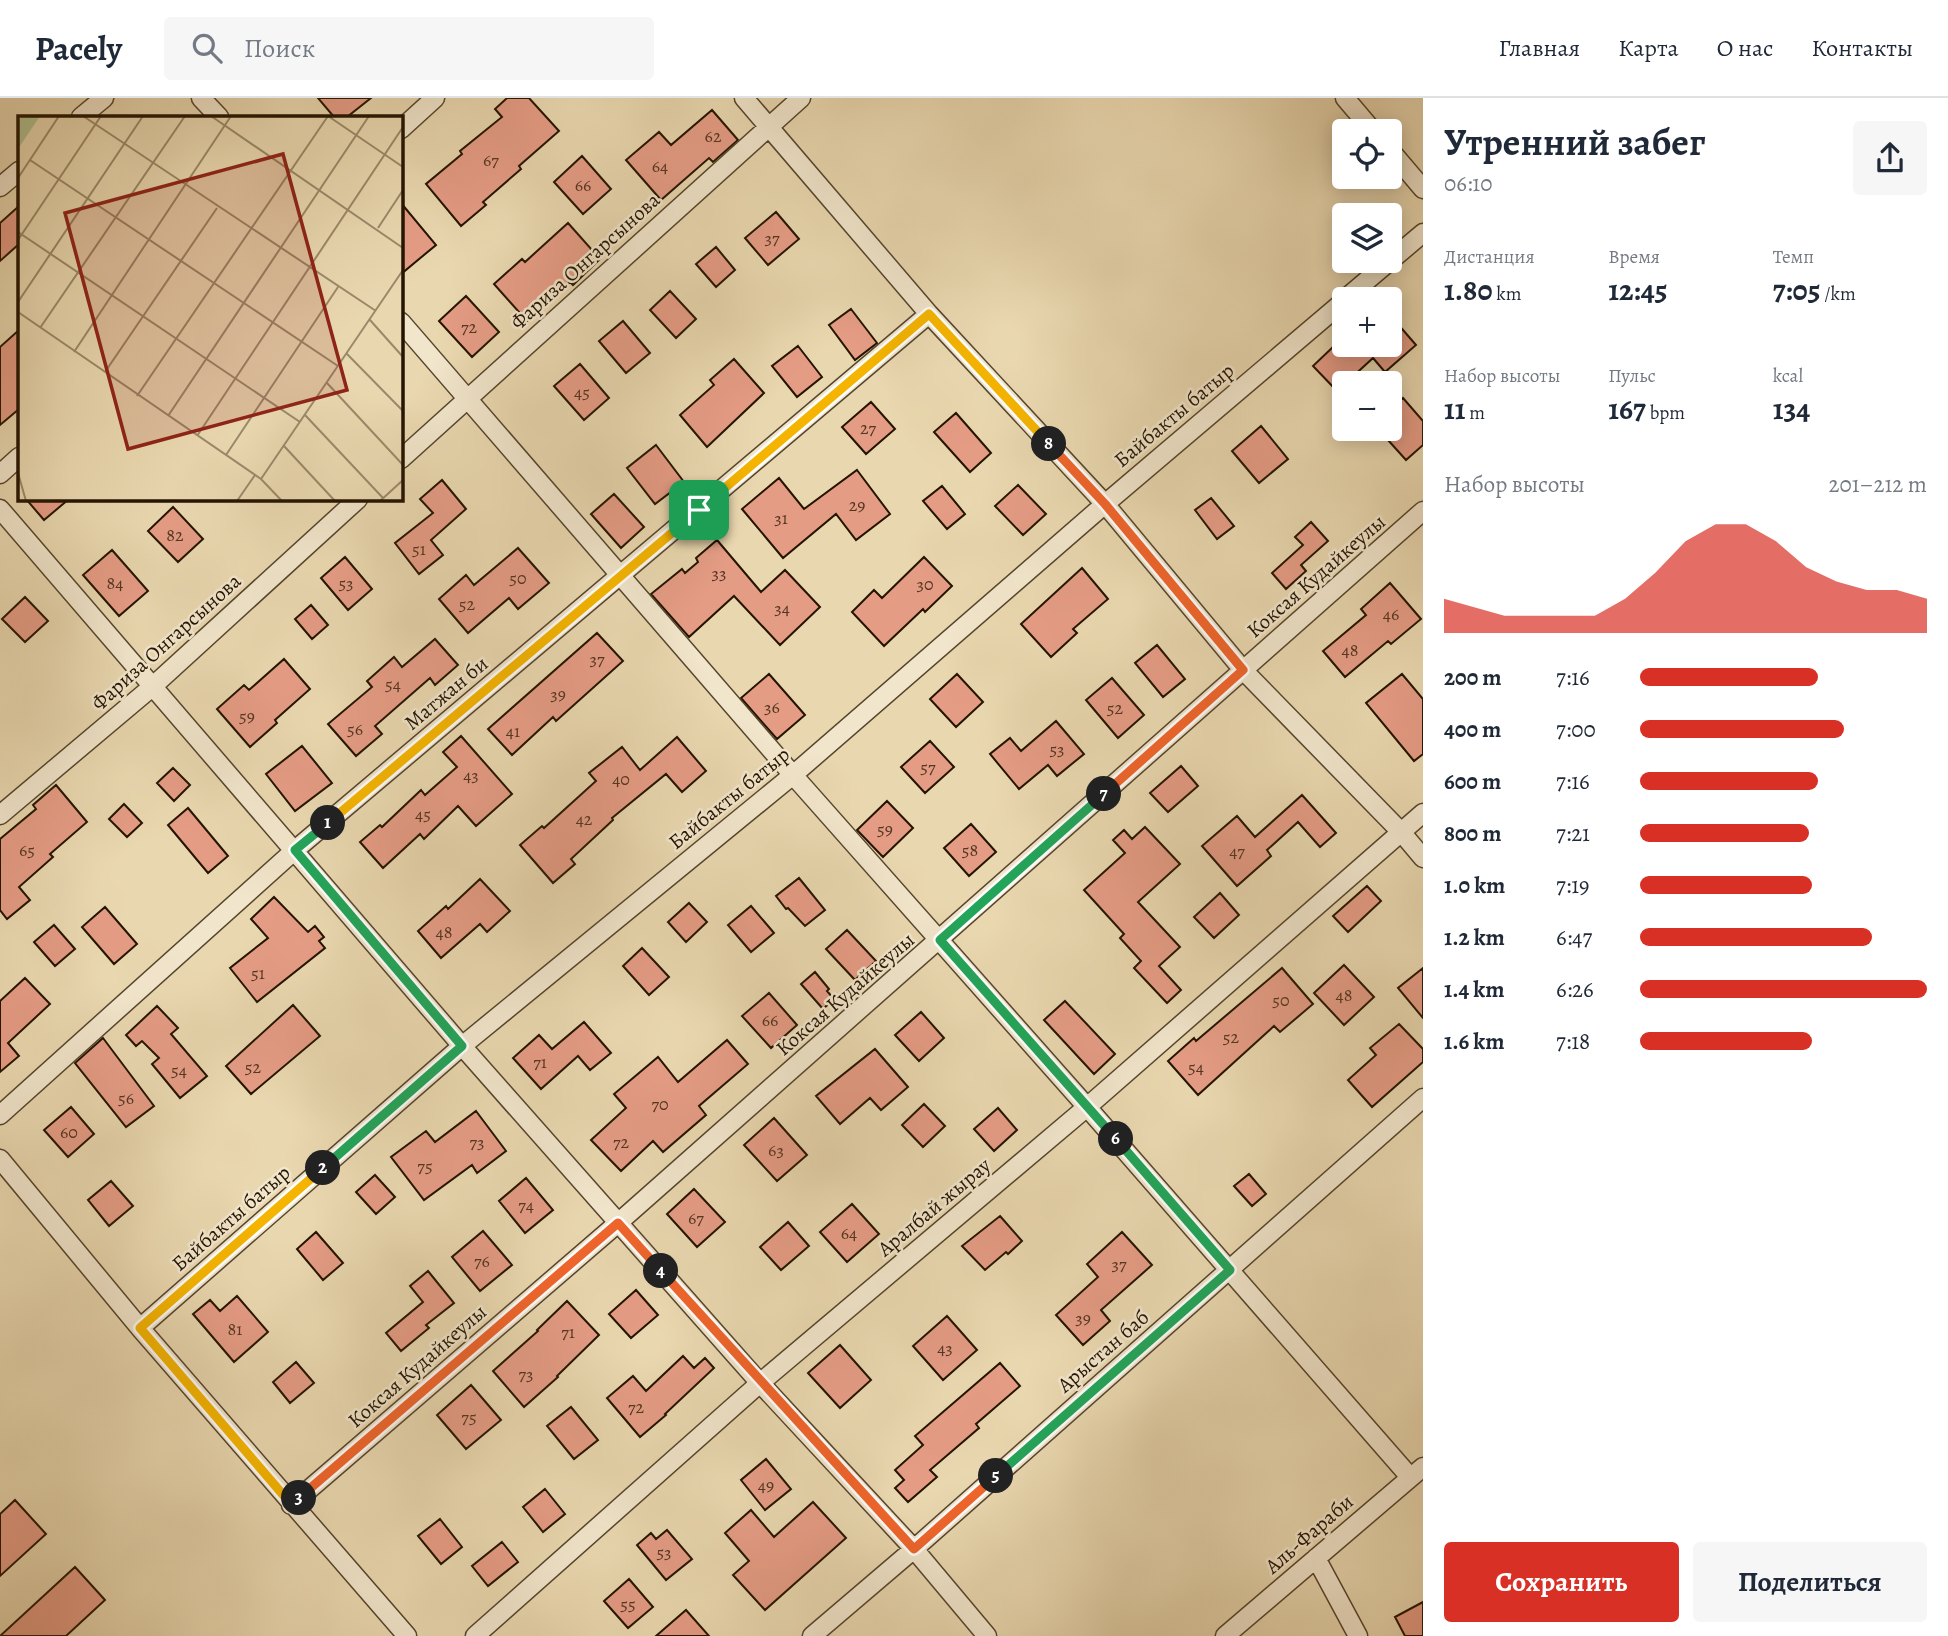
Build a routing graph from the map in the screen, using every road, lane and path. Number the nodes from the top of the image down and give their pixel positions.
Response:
1 (104, 98) edge
2 (201, 98) edge
3 (435, 98) edge
4 (744, 98) edge
5 (801, 98) edge
6 (1345, 98) edge
7 (82, 116) edge
8 (218, 116) edge
9 (1363, 119) edge
10 (402, 127) edge
11 (768, 127) junction
12 (1402, 164) edge
13 (18, 172) edge
14 (0, 187) edge
15 (1423, 189) edge
16 (1423, 233) edge
17 (1360, 287) edge
18 (1332, 311) edge
19 (929, 314) junction
20 (402, 323) edge
21 (467, 398) junction
22 (18, 458) edge
23 (402, 458) edge
24 (0, 474) edge
25 (357, 500) edge
26 (1105, 504) junction
27 (0, 509) edge
28 (1423, 511) edge
29 (622, 575) junction
30 (1243, 670) junction
31 (152, 687) junction
32 (793, 775) junction
33 (1423, 813) edge
34 (0, 815) edge
35 (1402, 833) junction
36 (295, 850) junction
37 (1423, 858) edge
38 (940, 940) junction
39 (462, 1046) junction
40 (1423, 1098) edge
41 (1087, 1107) junction
42 (0, 1115) edge
43 (0, 1159) edge
44 (618, 1223) junction
45 (1230, 1270) junction
46 (140, 1328) junction
47 (760, 1383) junction
48 (1417, 1472) edge
49 (291, 1504) junction
50 (914, 1549) junction
51 (1316, 1558) junction
52 (407, 1636) edge
53 (475, 1636) edge
54 (812, 1636) edge
55 (987, 1636) edge
56 (1225, 1636) edge
57 (1357, 1636) edge

1 - 7 street
2 - 8 street
3 - 10 street
4 - 11 street
5 - 11 street, Фариза Онгарсынова
6 - 9 street
11 - 19 street
11 - 21 street, Фариза Онгарсынова
12 - 15 street
13 - 14 street
16 - 17 street, Байбакты батыр
18 - 26 street, Байбакты батыр
19 - 26 street
19 - 29 street, Матжан би
20 - 21 street
21 - 23 street, Фариза Онгарсынова
21 - 29 street
22 - 24 street
25 - 31 street, Фариза Онгарсынова
26 - 30 street
26 - 32 street, Байбакты батыр
27 - 31 street
28 - 30 street, Коксая Кудайкеулы
29 - 32 street
29 - 36 street, Матжан би
30 - 35 street
30 - 38 street, Коксая Кудайкеулы
31 - 34 street, Фариза Онгарсынова
31 - 36 street
32 - 38 street
32 - 39 street, Байбакты батыр
33 - 35 street, Аралбай жырау
35 - 37 street
35 - 41 street, Аралбай жырау
36 - 39 street
36 - 42 street, Матжан би
38 - 41 street
38 - 44 street, Коксая Кудайкеулы
39 - 44 street
39 - 46 street, Байбакты батыр
40 - 45 street, Арыстан баб
41 - 45 street
41 - 47 street, Аралбай жырау
43 - 46 street
44 - 47 street
44 - 49 street, Коксая Кудайкеулы
45 - 48 street
45 - 50 street, Арыстан баб
46 - 49 street
47 - 50 street
47 - 53 street, Аралбай жырау
48 - 51 street, Аль-Фараби
49 - 52 street
50 - 54 street, Арыстан баб
50 - 55 street
51 - 56 street, Аль-Фараби
51 - 57 street

